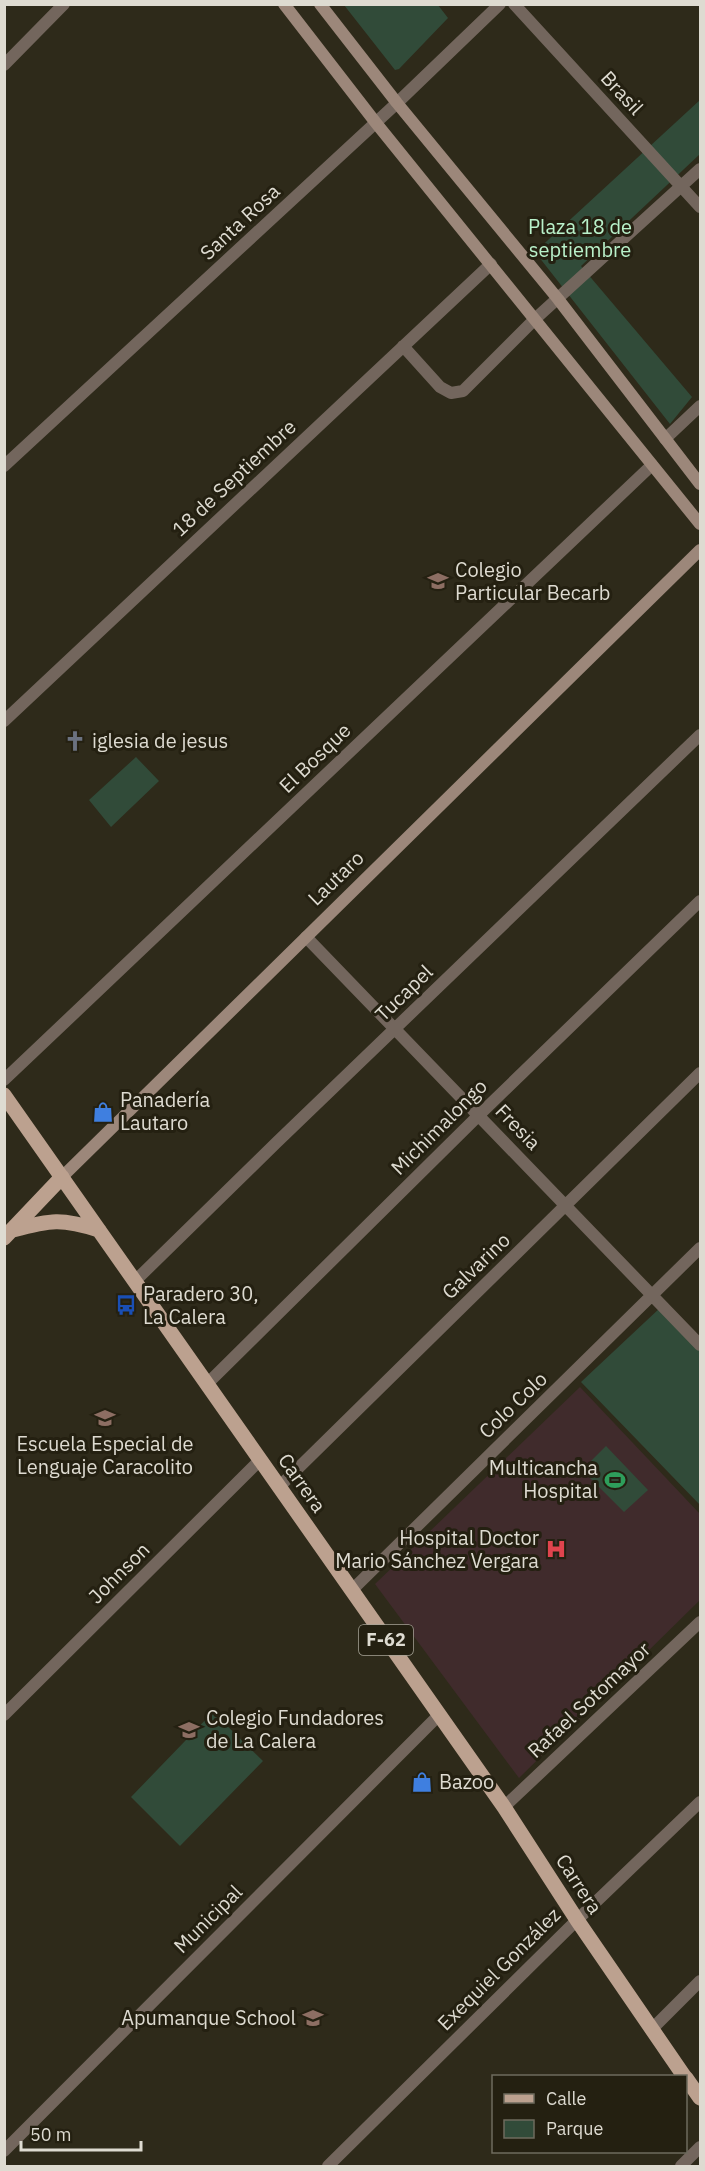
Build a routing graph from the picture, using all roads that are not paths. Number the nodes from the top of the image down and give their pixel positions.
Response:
1 (64, 4) edge
2 (284, 4) edge
3 (320, 4) edge
4 (500, 4) edge
5 (514, 4) edge
6 (4, 65) edge
7 (397, 103) junction
8 (376, 123) junction
9 (700, 169) edge
10 (681, 186) junction
11 (700, 207) edge
12 (491, 264) junction
13 (558, 299) junction
14 (535, 320) junction
15 (403, 346) junction
16 (700, 406) edge
17 (665, 439) junction
18 (652, 465) junction
19 (4, 466) edge
20 (700, 484) edge
21 (700, 524) edge
22 (700, 550) edge
23 (4, 721) edge
24 (700, 735) edge
25 (700, 901) edge
26 (306, 937) junction
27 (394, 1029) junction
28 (700, 1073) edge
29 (4, 1080) edge
30 (4, 1095) edge
31 (479, 1115) junction
32 (62, 1177) junction
33 (567, 1205) junction
34 (99, 1230) junction
35 (9, 1234) edge
36 (700, 1248) edge
37 (135, 1281) junction
38 (653, 1295) junction
39 (700, 1345) edge
40 (207, 1384) junction
41 (260, 1460) junction
42 (279, 1487) junction
43 (352, 1590) junction
44 (700, 1622) edge
45 (4, 1715) edge
46 (439, 1715) junction
47 (700, 1802) edge
48 (504, 1807) junction
49 (577, 1920) junction
50 (700, 1981) edge
51 (651, 2030) junction
52 (684, 2075) edge
53 (687, 2080) edge
54 (700, 2098) edge
55 (700, 2147) edge
56 (4, 2151) edge
57 (328, 2166) edge
58 (681, 2166) edge

1 - 6 street
2 - 8 street
3 - 7 street
4 - 7 street, Santa Rosa
5 - 10 street, Brasil
7 - 8 street, Santa Rosa
7 - 13 street
8 - 12 street
8 - 19 street, Santa Rosa
9 - 10 street
10 - 11 street, Brasil
10 - 13 street
12 - 14 street
12 - 15 street, 18 de Septiembre
13 - 14 street
13 - 17 street
14 - 15 street
14 - 18 street
15 - 23 street, 18 de Septiembre
16 - 17 street
17 - 20 street
18 - 21 street
18 - 29 street, El Bosque
22 - 26 street, Lautaro
24 - 27 street, Tucapel
25 - 31 street, Michimalongo
26 - 27 street, Fresia
26 - 32 street, Lautaro
27 - 31 street, Fresia
27 - 37 street, Tucapel
28 - 33 street, Galvarino
30 - 32 main road, Carrera / F-62
31 - 33 street, Fresia
31 - 40 street, Michimalongo
32 - 34 main road, Carrera / F-62
32 - 35 main road, Lautaro
33 - 38 street, Fresia
33 - 42 street, Galvarino
34 - 35 main road
34 - 37 main road, Carrera / F-62
36 - 38 street, Colo Colo
37 - 40 main road, Carrera / F-62
38 - 39 street, Fresia
38 - 43 street, Colo Colo
40 - 41 main road, Carrera / F-62
41 - 42 main road, Carrera / F-62
41 - 45 street, Johnson
42 - 43 main road, Carrera / F-62
43 - 46 main road, Carrera / F-62
44 - 48 street, Rafael Sotomayor
46 - 48 main road, Carrera / F-62
46 - 56 street, Municipal
47 - 49 street, Exequiel González
48 - 49 main road, Carrera / F-62
49 - 51 main road, Carrera / F-62
49 - 57 street, Exequiel González
50 - 51 street
51 - 52 main road, Carrera / F-62
53 - 54 main road, Carrera / F-62
55 - 58 street

